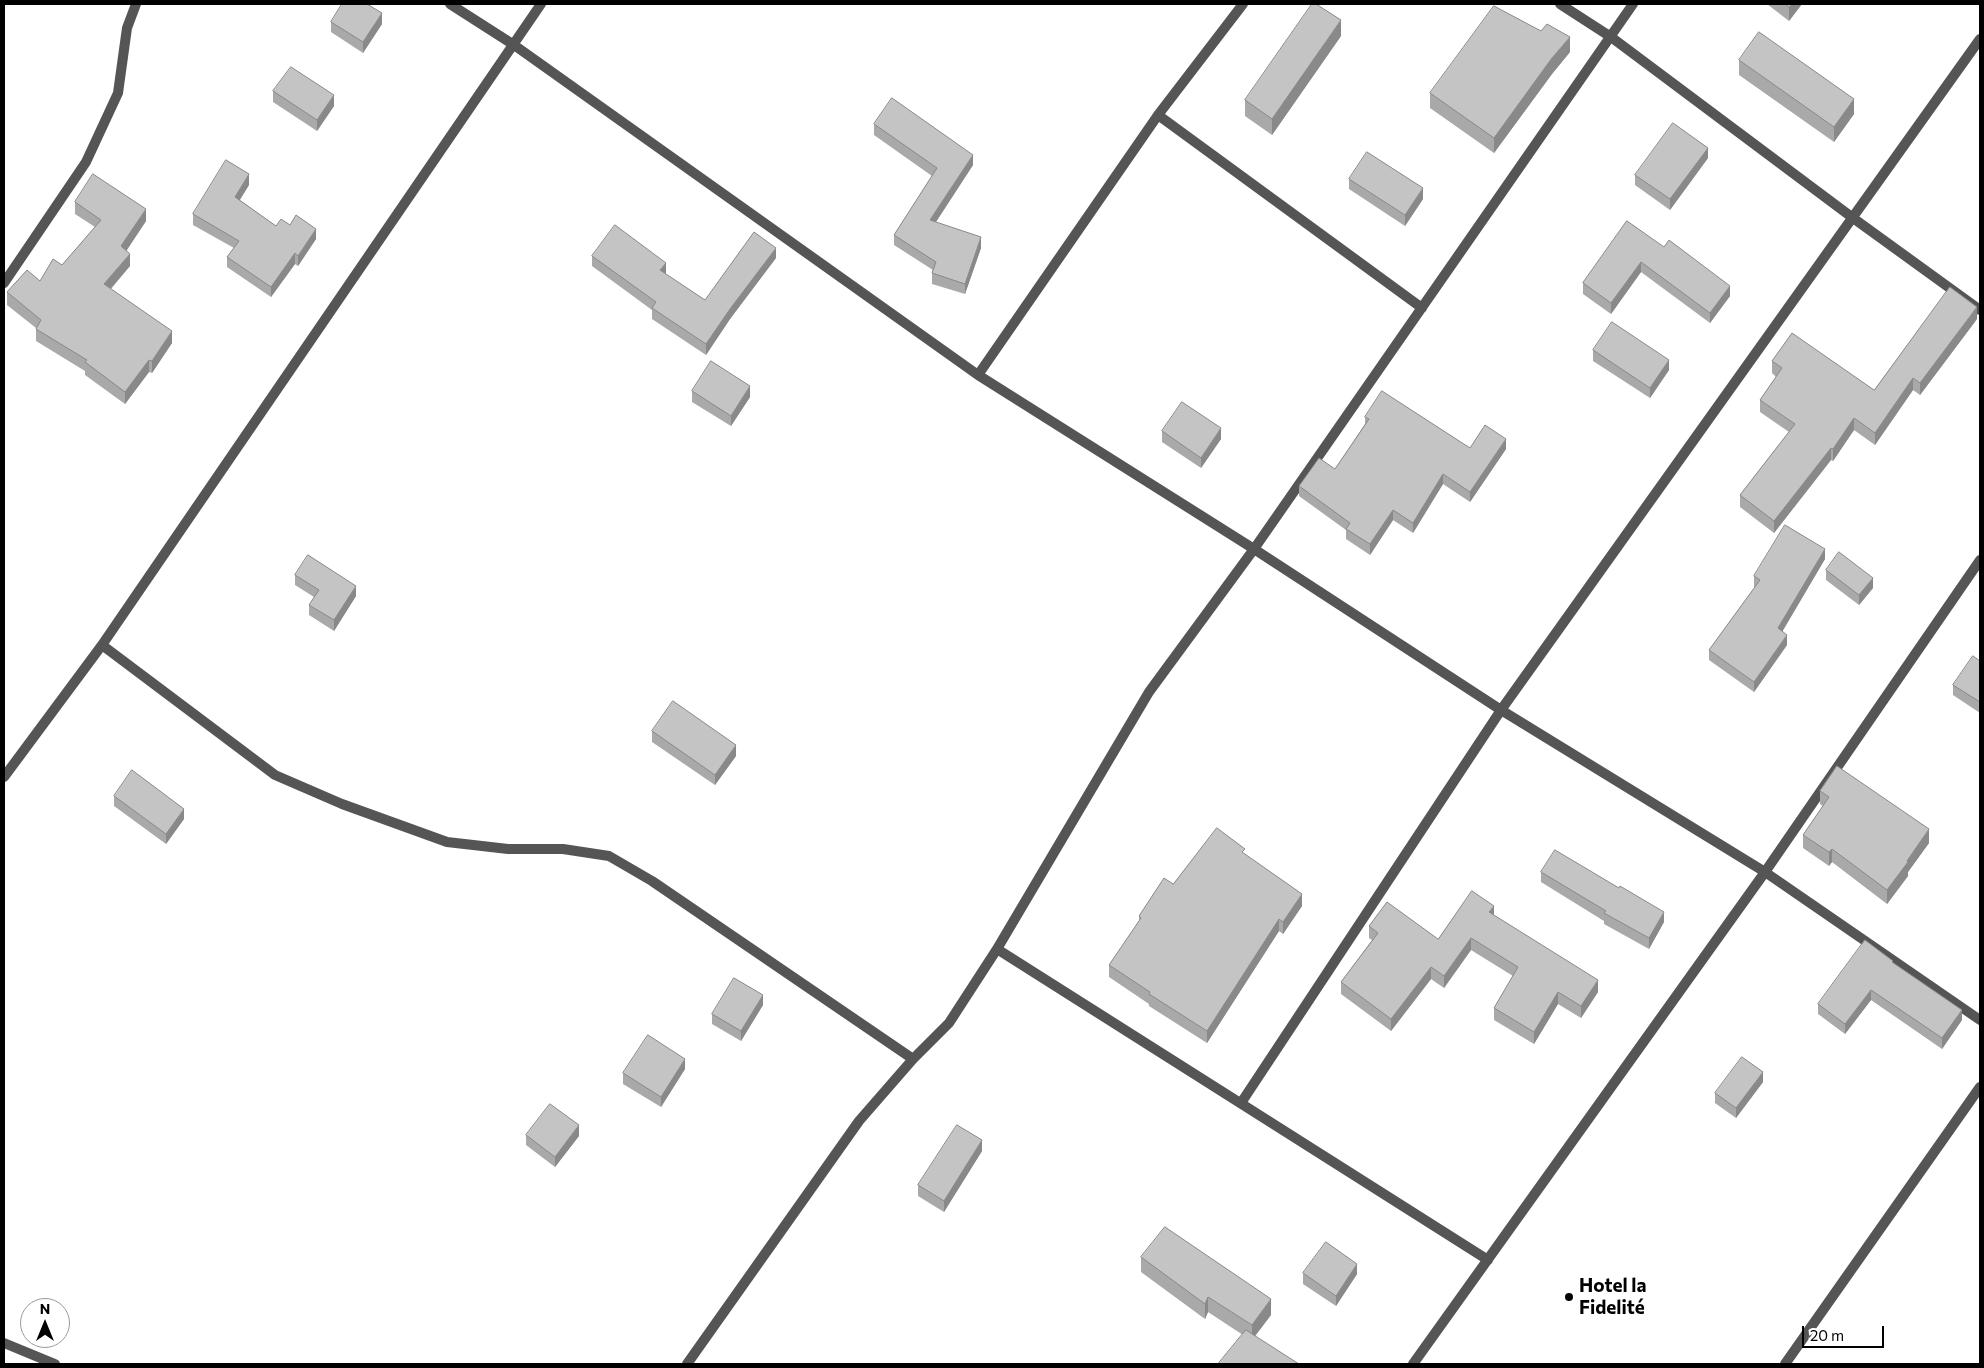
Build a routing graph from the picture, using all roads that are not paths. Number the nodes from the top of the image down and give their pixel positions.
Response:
1 (136, 4) edge
2 (450, 4) edge
3 (541, 4) edge
4 (1242, 4) edge
5 (1560, 4) edge
6 (1633, 4) edge
7 (1611, 37) junction
8 (1980, 39) edge
9 (514, 45) junction
10 (1158, 115) junction
11 (1853, 218) junction
12 (4, 283) edge
13 (1422, 308) junction
14 (1980, 310) edge
15 (978, 375) junction
16 (1254, 549) junction
17 (1980, 560) edge
18 (102, 645) junction
19 (1501, 710) junction
20 (4, 778) edge
21 (1765, 872) junction
22 (997, 949) junction
23 (1980, 1020) edge
24 (913, 1059) junction
25 (1980, 1087) edge
26 (1241, 1103) junction
27 (1488, 1260) junction
28 (4, 1344) edge
29 (55, 1364) edge
30 (687, 1364) edge
31 (1413, 1364) edge
32 (1785, 1364) edge

1 - 12 street
2 - 9 street
3 - 9 street
4 - 10 street
5 - 7 street
6 - 7 street
7 - 11 street
7 - 13 street
8 - 11 street
9 - 15 street
9 - 18 street
10 - 13 street
10 - 15 street
11 - 14 street
11 - 19 street
13 - 16 street
15 - 16 street
16 - 19 street
16 - 22 street
17 - 21 street
18 - 20 street
18 - 24 street
19 - 21 street
19 - 26 street
21 - 23 street
21 - 27 street
22 - 24 street
22 - 26 street
24 - 30 street
25 - 32 street
26 - 27 street
27 - 31 street
28 - 29 street

